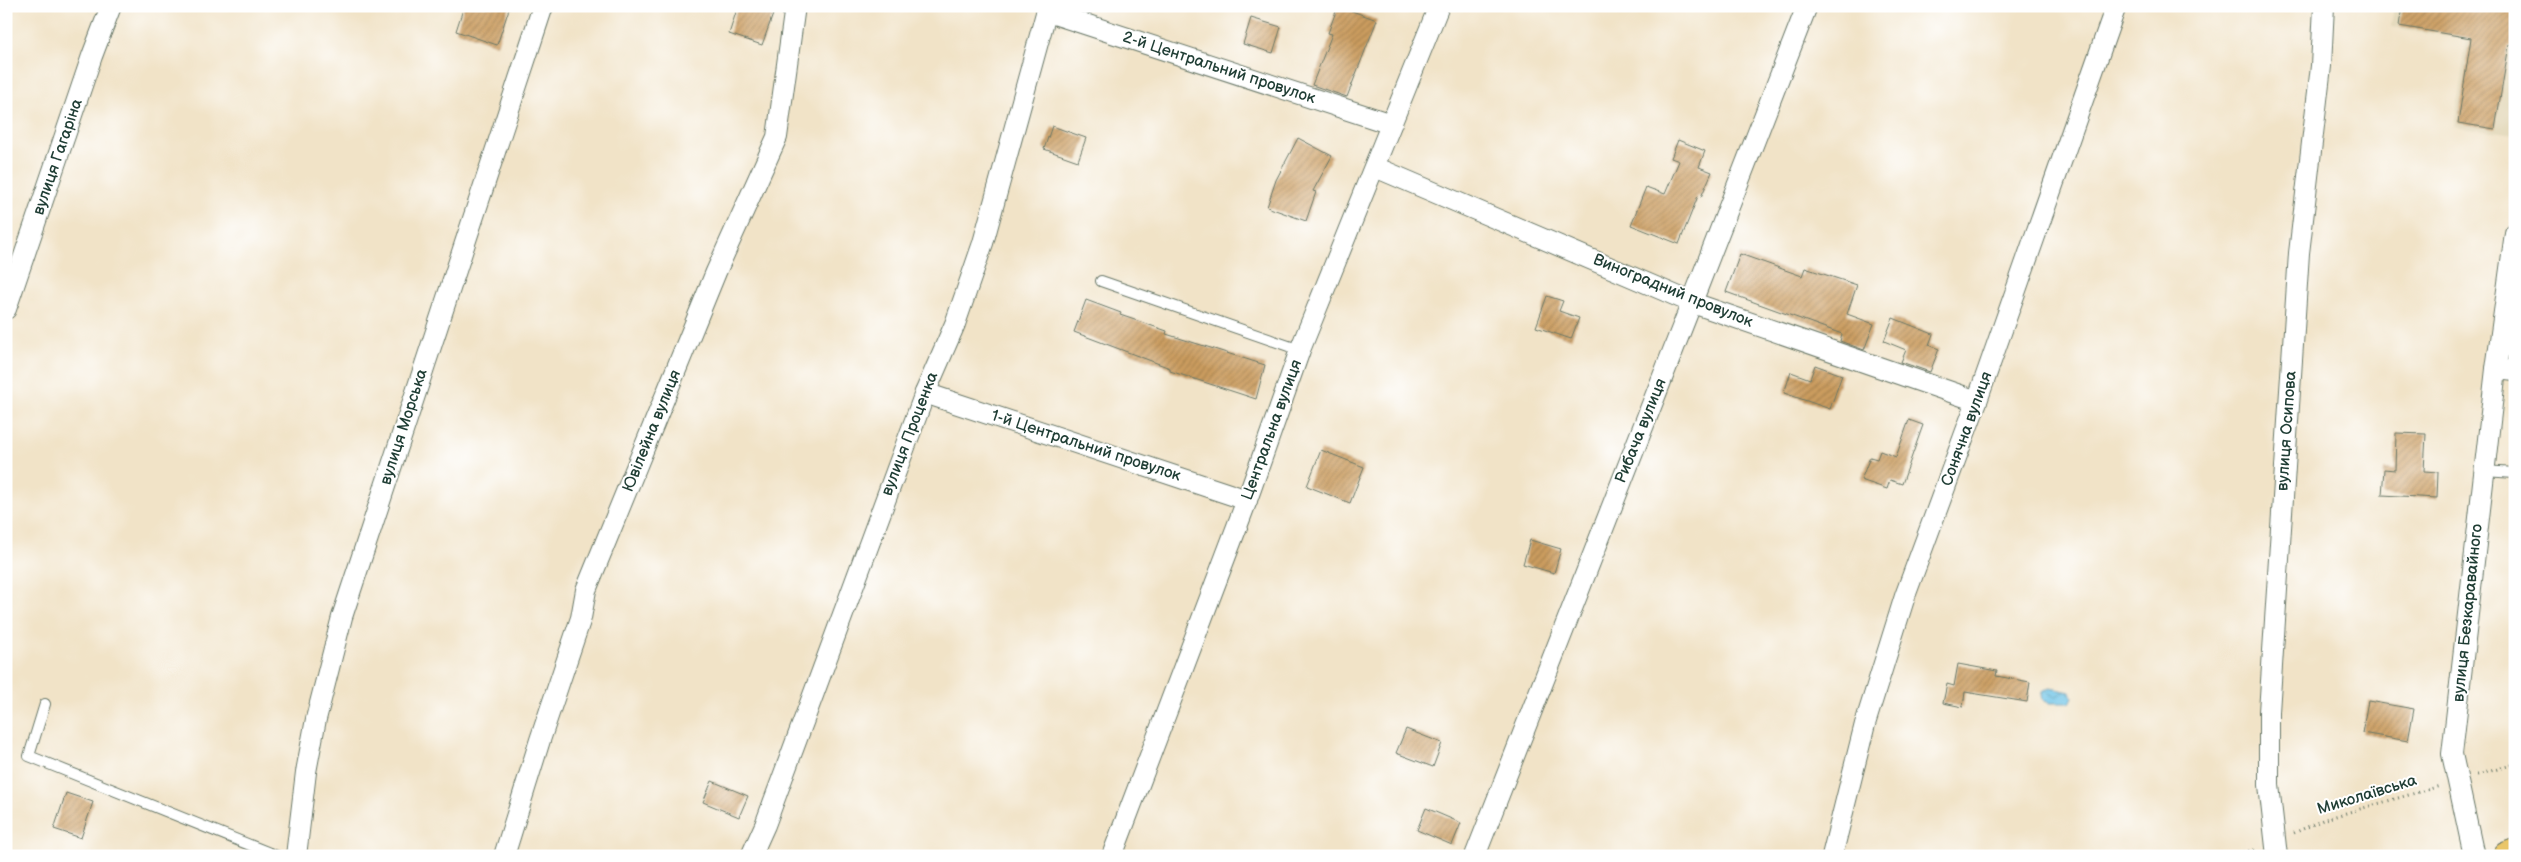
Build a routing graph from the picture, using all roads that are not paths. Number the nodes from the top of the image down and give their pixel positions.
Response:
1 (111, 6) edge
2 (542, 6) edge
3 (795, 6) edge
4 (1439, 6) edge
5 (1807, 6) edge
6 (2116, 6) edge
7 (2324, 6) edge
8 (1048, 9) edge
9 (1391, 124) junction
10 (1375, 167) junction
11 (2515, 233) edge
12 (1101, 281) dead end
13 (1693, 303) junction
14 (6, 309) edge
15 (1300, 350) junction
16 (2505, 370) edge
17 (925, 393) junction
18 (1977, 401) junction
19 (2484, 471) junction
20 (2515, 472) edge
21 (1247, 500) junction
22 (45, 704) dead end
23 (2275, 849) edge
24 (2515, 853) edge
25 (276, 856) edge
26 (296, 856) edge
27 (504, 856) edge
28 (751, 856) edge
29 (1112, 856) edge
30 (1475, 856) edge
31 (1832, 856) edge
32 (2474, 856) edge
33 (2507, 856) edge

1 - 14 street, вулиця Гагаріна
2 - 26 street, вулиця Морська
3 - 27 street, Ювілейна вулиця
4 - 9 street, Центральна вулиця
5 - 13 street, Рибача вулиця
6 - 18 street, Сонячна вулиця
7 - 23 street, вулиця Осипова
8 - 9 street, 2-й Центральний провулок
8 - 17 street, вулиця Проценка
9 - 10 street, Центральна вулиця
10 - 13 street, Виноградний провулок
10 - 15 street, Центральна вулиця
11 - 16 street, вулиця Безкаравайного
12 - 15 lane
13 - 18 street, Виноградний провулок
13 - 30 street, Рибача вулиця
15 - 21 street, Центральна вулиця
16 - 19 street, вулиця Безкаравайного
17 - 21 street, 1-й Центральний провулок
17 - 28 street, вулиця Проценка
18 - 31 street, Сонячна вулиця
19 - 20 lane
19 - 32 street, вулиця Безкаравайного
21 - 29 street, Центральна вулиця
22 - 25 lane
24 - 33 highway

